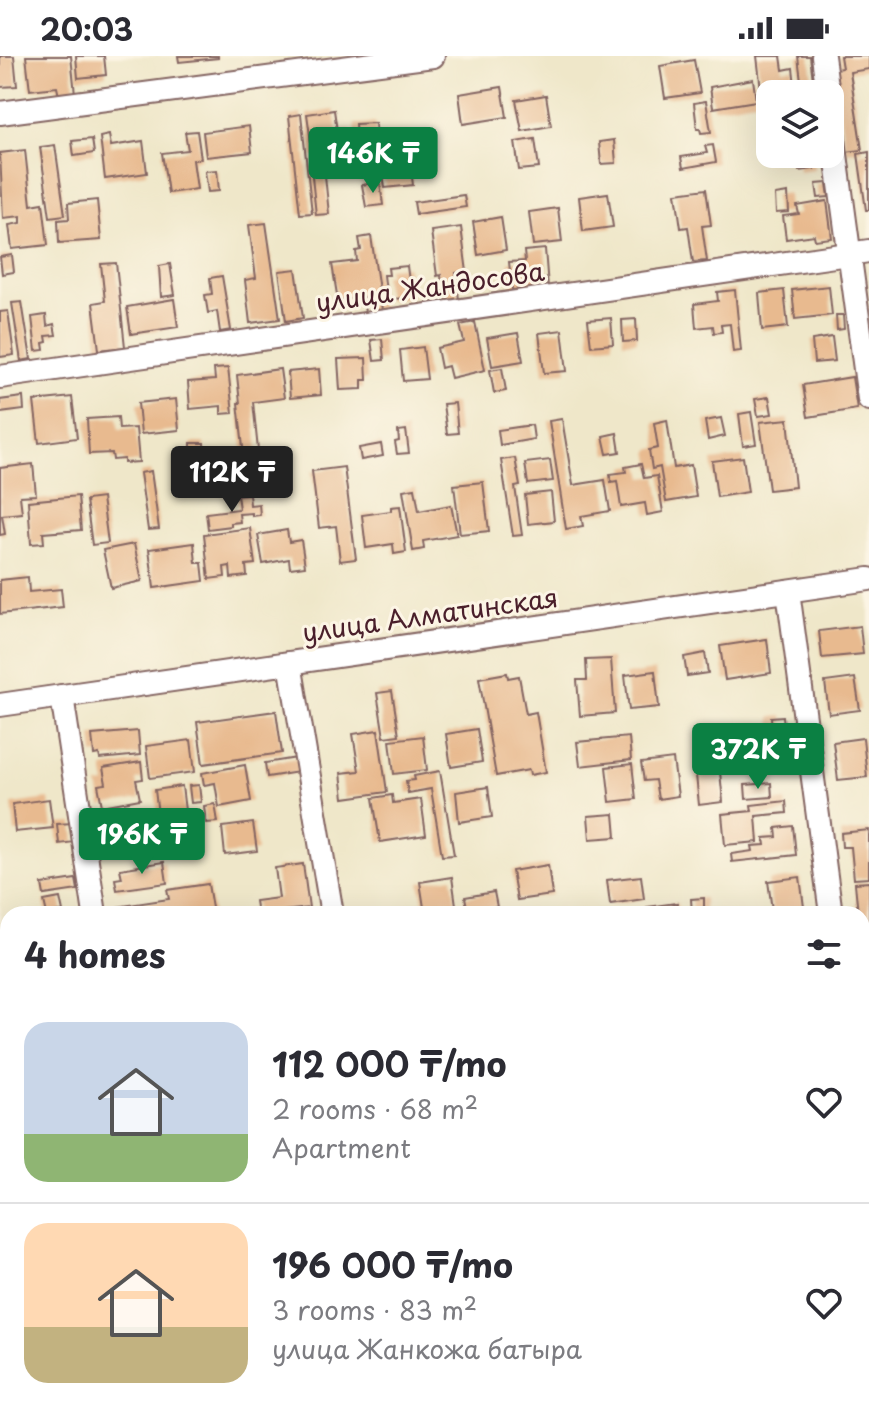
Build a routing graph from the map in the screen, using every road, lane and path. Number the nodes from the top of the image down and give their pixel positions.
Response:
1 (433, 56) edge
2 (823, 56) edge
3 (826, 80) edge
4 (0, 113) edge
5 (841, 168) edge
6 (858, 252) edge
7 (0, 377) edge
8 (869, 399) edge
9 (869, 579) edge
10 (788, 591) junction
11 (290, 663) junction
12 (62, 696) junction
13 (1, 701) edge
14 (94, 906) edge
15 (331, 906) edge
16 (830, 906) edge

1 - 4 street
2 - 3 street
5 - 6 street
6 - 7 street, улица Жандосова
6 - 8 street
9 - 10 street, улица Алматинская
10 - 11 street, улица Алматинская
10 - 16 street
11 - 12 street, улица Алматинская
11 - 15 street
12 - 13 street, улица Алматинская
12 - 14 street

